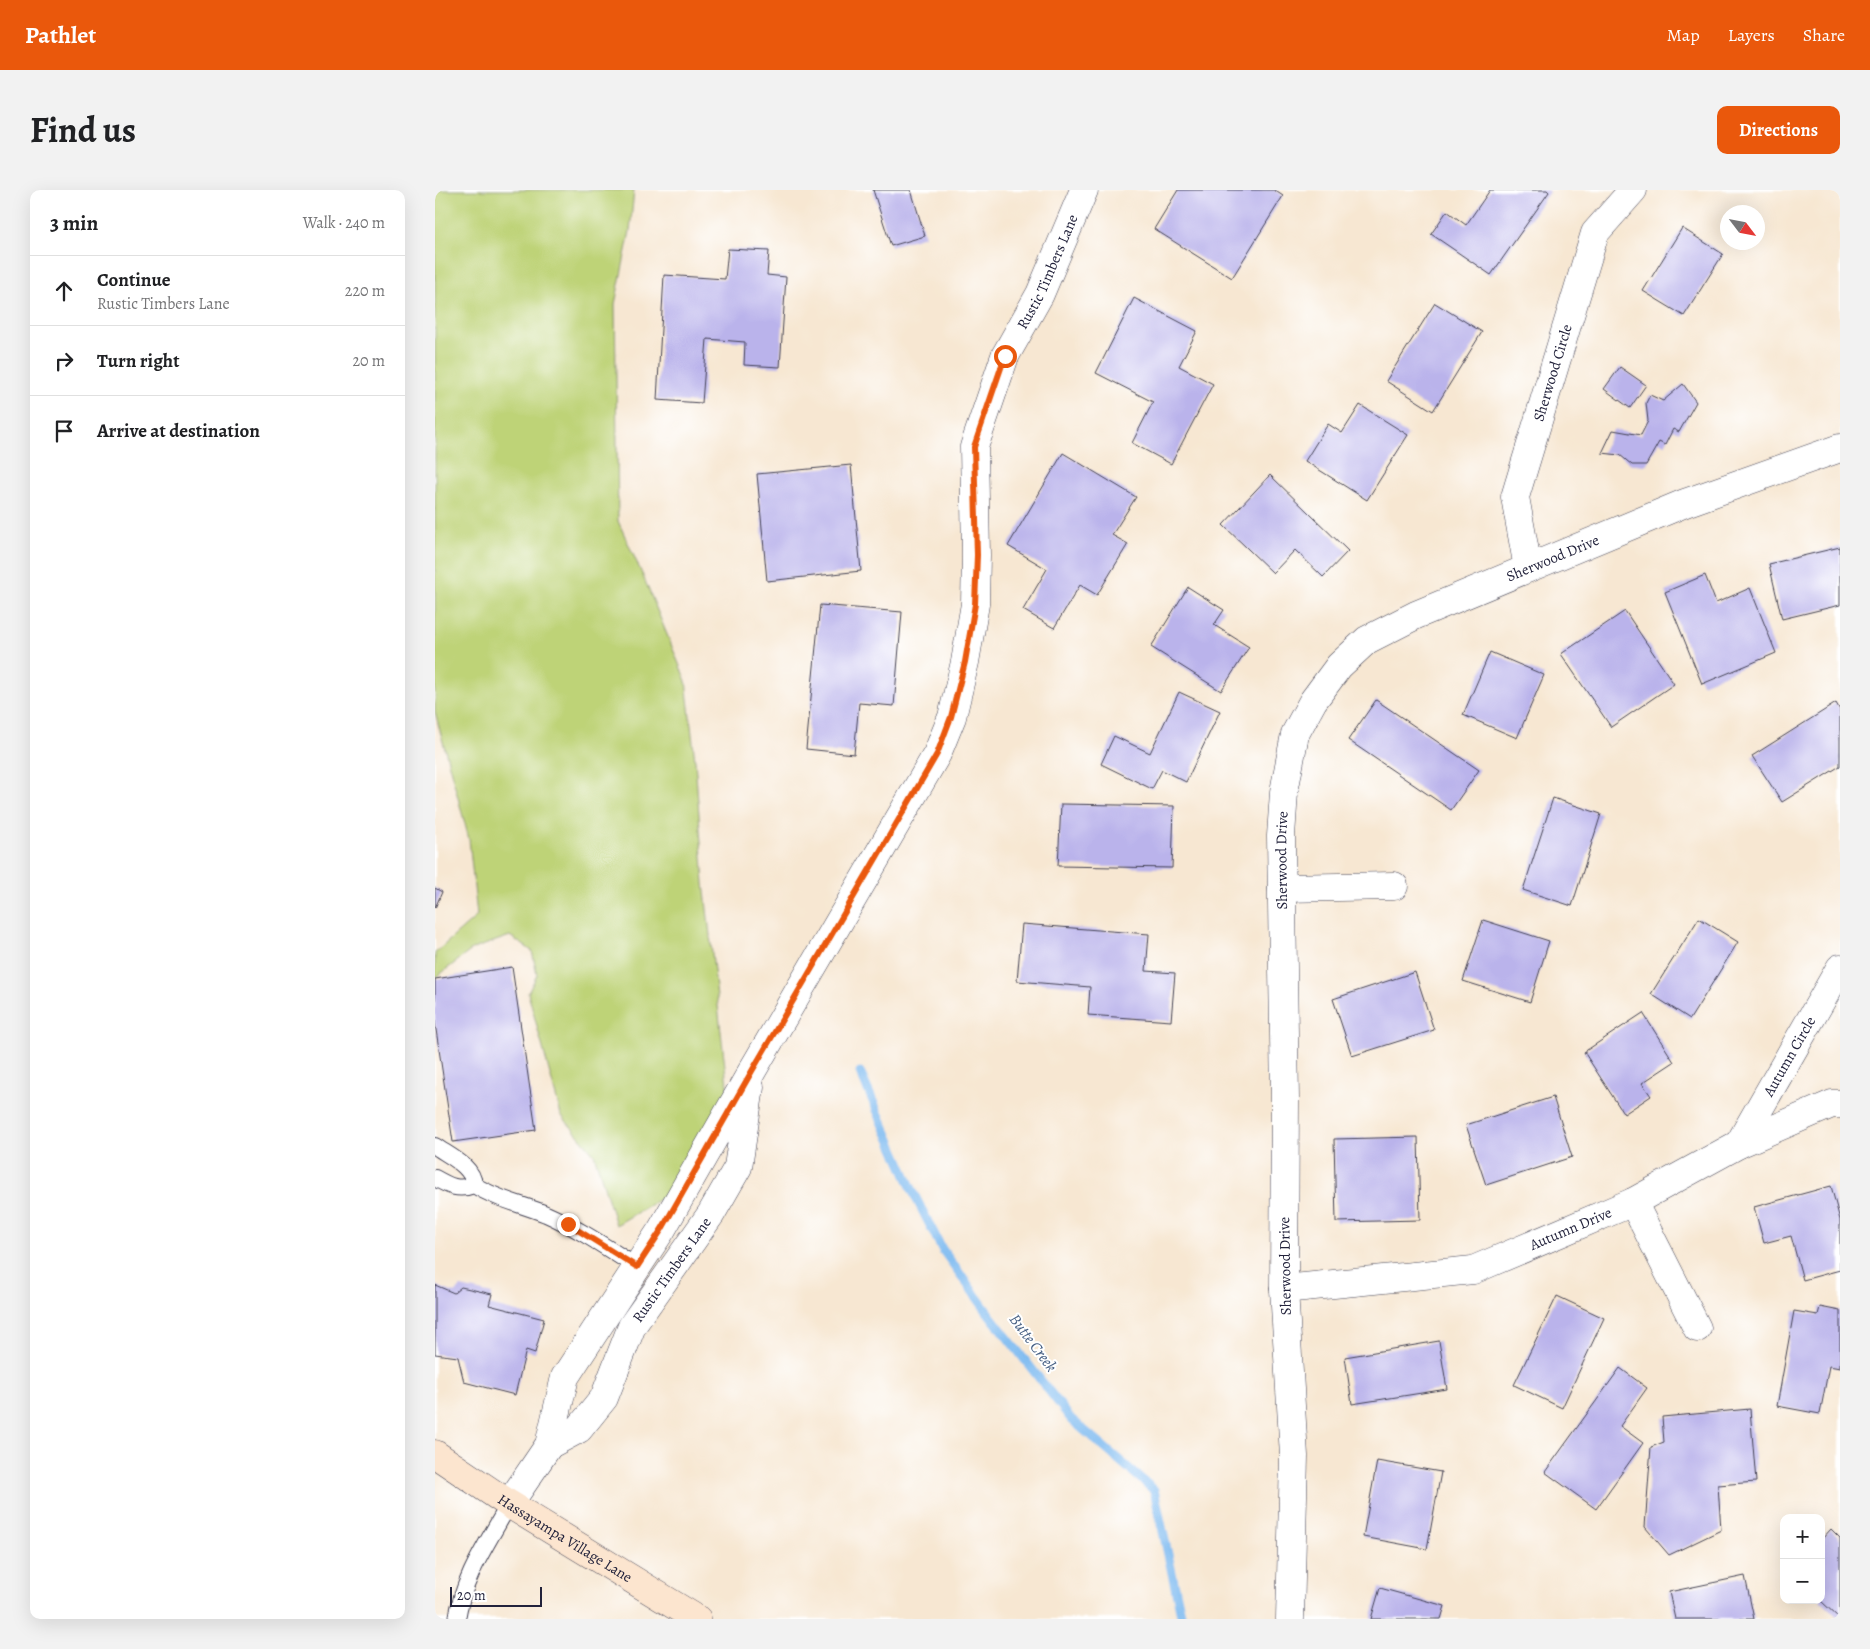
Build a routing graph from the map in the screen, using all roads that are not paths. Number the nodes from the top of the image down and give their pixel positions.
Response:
1 (1084, 190) edge
2 (1633, 190) edge
3 (1840, 448) edge
4 (1528, 568) junction
5 (1393, 886) dead end
6 (1282, 888) junction
7 (1840, 968) edge
8 (752, 1071) junction
9 (1840, 1104) edge
10 (1739, 1144) junction
11 (435, 1146) edge
12 (435, 1178) edge
13 (473, 1186) junction
14 (1633, 1202) junction
15 (637, 1267) junction
16 (662, 1284) junction
17 (1284, 1289) junction
18 (1697, 1328) dead end
19 (549, 1445) junction
20 (435, 1454) edge
21 (509, 1504) junction
22 (457, 1619) edge
23 (697, 1619) edge
24 (1290, 1619) edge

1 - 8 street, Rustic Timbers Lane
2 - 4 street, Sherwood Circle
3 - 4 street, Sherwood Drive
4 - 6 street, Sherwood Drive
5 - 6 street
6 - 17 street, Sherwood Drive
7 - 10 street, Autumn Circle
8 - 15 street, Rustic Timbers Lane
8 - 16 street, Rustic Timbers Lane
9 - 10 street, Autumn Drive
10 - 14 street, Autumn Drive
11 - 13 lane
12 - 13 lane
13 - 15 lane
14 - 17 street, Autumn Drive
14 - 18 street
15 - 16 street
15 - 19 street, Rustic Timbers Lane
16 - 19 street, Rustic Timbers Lane
17 - 24 street, Sherwood Drive
19 - 21 street, Rustic Timbers Lane
20 - 21 street, Hassayampa Village Lane
21 - 22 lane
21 - 23 street, Hassayampa Village Lane

